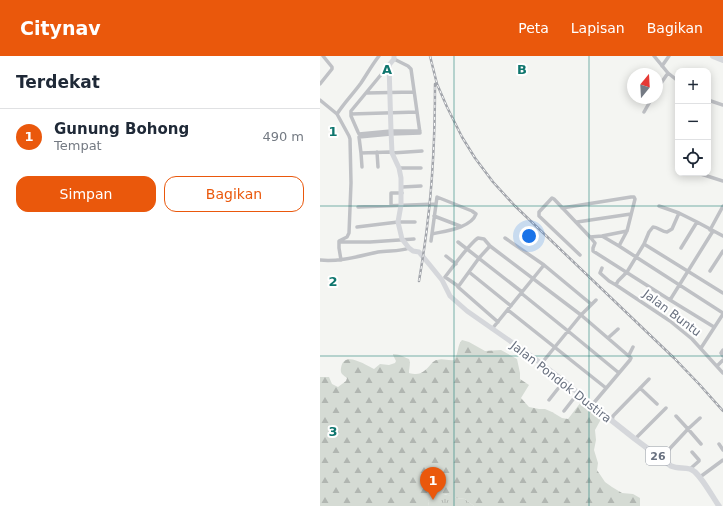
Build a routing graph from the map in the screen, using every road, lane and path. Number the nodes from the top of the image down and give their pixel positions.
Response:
1 (323, 56) edge
2 (379, 56) edge
3 (654, 56) edge
4 (669, 56) edge
5 (713, 56) edge
6 (394, 57) edge
7 (723, 60) edge
8 (389, 65) junction
9 (662, 66) junction
10 (668, 73) junction
11 (675, 79) edge
12 (663, 80) edge
13 (320, 84) edge
14 (366, 92) junction
15 (414, 92) junction
16 (390, 93) junction
17 (320, 100) edge
18 (711, 101) edge
19 (649, 104) edge
20 (723, 105) edge
21 (417, 112) junction
22 (644, 112) dead end
23 (391, 113) junction
24 (337, 114) junction
25 (351, 114) junction
26 (391, 133) junction
27 (359, 137) junction
28 (354, 138) dead end
29 (422, 151) dead end
30 (377, 152) junction
31 (362, 153) junction
32 (392, 153) junction
33 (362, 167) dead end
34 (378, 167) dead end
35 (399, 168) junction
36 (421, 168) dead end
37 (707, 176) edge
38 (723, 181) edge
39 (421, 186) dead end
40 (402, 187) junction
41 (402, 193) junction
42 (436, 204) junction
43 (391, 205) junction
44 (401, 205) junction
45 (659, 206) dead end
46 (723, 206) edge
47 (358, 207) dead end
48 (562, 208) junction
49 (680, 213) junction
50 (632, 214) junction
51 (434, 216) junction
52 (398, 222) junction
53 (415, 222) dead end
54 (577, 222) junction
55 (697, 222) junction
56 (460, 226) junction
57 (357, 227) dead end
58 (711, 230) junction
59 (627, 232) junction
60 (432, 234) junction
61 (602, 236) junction
62 (723, 236) edge
63 (590, 237) junction
64 (505, 238) dead end
65 (402, 239) junction
66 (414, 239) dead end
67 (431, 241) dead end
68 (339, 242) junction
69 (458, 242) dead end
70 (644, 244) junction
71 (490, 246) junction
72 (619, 246) junction
73 (409, 248) junction
74 (468, 248) junction
75 (681, 248) dead end
76 (723, 251) edge
77 (580, 255) dead end
78 (446, 256) dead end
79 (636, 257) junction
80 (479, 258) junction
81 (320, 260) edge
82 (341, 260) junction
83 (456, 264) junction
84 (544, 265) junction
85 (602, 268) dead end
86 (710, 271) dead end
87 (469, 272) junction
88 (627, 272) junction
89 (688, 272) junction
90 (533, 278) junction
91 (616, 285) junction
92 (680, 285) junction
93 (458, 286) junction
94 (521, 293) junction
95 (723, 293) edge
96 (596, 300) dead end
97 (670, 300) junction
98 (592, 304) junction
99 (511, 306) junction
100 (508, 310) junction
101 (723, 313) edge
102 (581, 315) junction
103 (498, 322) junction
104 (714, 327) junction
105 (492, 329) junction
106 (618, 329) dead end
107 (568, 331) junction
108 (608, 338) junction
109 (555, 347) junction
110 (633, 347) dead end
111 (701, 348) junction
112 (723, 350) edge
113 (629, 355) junction
114 (723, 356) edge
115 (723, 360) edge
116 (541, 364) junction
117 (717, 366) junction
118 (723, 372) edge
119 (619, 373) junction
120 (649, 379) dead end
121 (564, 381) junction
122 (606, 388) junction
123 (640, 388) junction
124 (578, 393) junction
125 (549, 400) dead end
126 (657, 404) dead end
127 (592, 405) junction
128 (666, 408) dead end
129 (564, 411) dead end
130 (676, 416) dead end
131 (700, 418) dead end
132 (612, 421) junction
133 (688, 429) junction
134 (635, 439) junction
135 (701, 444) dead end
136 (719, 444) dead end
137 (723, 450) edge
138 (692, 452) dead end
139 (661, 458) junction
140 (723, 460) edge
141 (690, 469) junction
142 (700, 477) junction
143 (719, 506) edge

1 - 13 street
2 - 24 street
3 - 9 street
4 - 9 street
5 - 7 highway
6 - 8 main road
6 - 15 street
8 - 14 street
8 - 16 main road
9 - 10 street
10 - 11 street
10 - 12 street
14 - 16 street
14 - 25 street
15 - 16 street
15 - 21 street
16 - 23 main road
17 - 24 street
18 - 20 street
19 - 22 street
21 - 23 street
21 - 26 street
23 - 25 street
23 - 26 main road
24 - 68 street
25 - 26 street
26 - 27 street
26 - 32 main road
27 - 28 street
27 - 31 street
29 - 32 street
30 - 31 street
30 - 32 street
30 - 34 street
31 - 33 street
32 - 35 main road
35 - 36 street
35 - 40 main road
37 - 38 street
39 - 40 street
40 - 41 main road
41 - 43 street
41 - 44 main road
42 - 44 street
42 - 51 street
42 - 56 street
43 - 44 street
43 - 47 street
44 - 52 main road
45 - 49 street
46 - 58 street
48 - 50 street
48 - 54 street
48 - 77 street
49 - 55 street
49 - 70 street
50 - 54 street
50 - 59 street
51 - 56 street
51 - 60 street
52 - 53 street
52 - 57 street
52 - 65 main road
54 - 63 street
55 - 58 street
55 - 75 street
56 - 60 street
58 - 62 street
58 - 89 street
59 - 61 street
59 - 72 street
60 - 67 street
61 - 63 street
61 - 72 street
63 - 88 street
64 - 84 street
65 - 66 street
65 - 68 street
65 - 73 main road, Jalan Pondok Dustira
68 - 82 street
69 - 74 street
70 - 79 street
70 - 89 street
71 - 74 street
71 - 80 street
71 - 90 street
72 - 79 street
73 - 82 street
73 - 105 main road, Jalan Pondok Dustira
74 - 80 street
74 - 83 street
76 - 86 street
78 - 83 street
79 - 88 street
79 - 92 street
80 - 87 street
80 - 94 street
81 - 82 street
83 - 93 street
84 - 90 street
84 - 98 street
85 - 91 street, Jalan Buntu
87 - 93 street
87 - 99 street
88 - 91 street
88 - 97 street
89 - 92 street
89 - 95 street
90 - 94 street
90 - 102 street
91 - 111 street, Jalan Buntu
92 - 97 street
92 - 101 street
93 - 103 street
94 - 99 street
94 - 107 street
96 - 98 street
97 - 104 street
98 - 102 street
99 - 100 street
100 - 103 street
100 - 109 street
101 - 104 street
102 - 107 street
102 - 108 street
103 - 105 street
104 - 111 street
105 - 116 main road, Jalan Pondok Dustira
106 - 108 street
107 - 109 street
107 - 119 street
108 - 113 street
109 - 116 street
109 - 122 street
110 - 113 street
111 - 117 street, Jalan Buntu
112 - 114 street
113 - 119 street
115 - 117 street
116 - 121 main road, Jalan Pondok Dustira
117 - 118 street, Jalan Buntu
119 - 122 street
120 - 123 street
121 - 124 main road, Jalan Pondok Dustira
121 - 125 street
122 - 127 street
123 - 126 street
123 - 132 street
124 - 127 main road, Jalan Pondok Dustira
124 - 129 street
127 - 132 main road, Jalan Pondok Dustira / 26
128 - 134 street
130 - 133 street
131 - 133 street
132 - 134 main road, Jalan Pondok Dustira / 26
133 - 135 street
133 - 139 street
134 - 139 main road, Jalan Pondok Dustira / 26
136 - 137 street
138 - 141 street
139 - 141 main road, Jalan Pondok Dustira / 26
140 - 142 street
141 - 142 main road, Jalan Pondok Dustira / 26
142 - 143 main road, Jalan Pondok Dustira / 26

